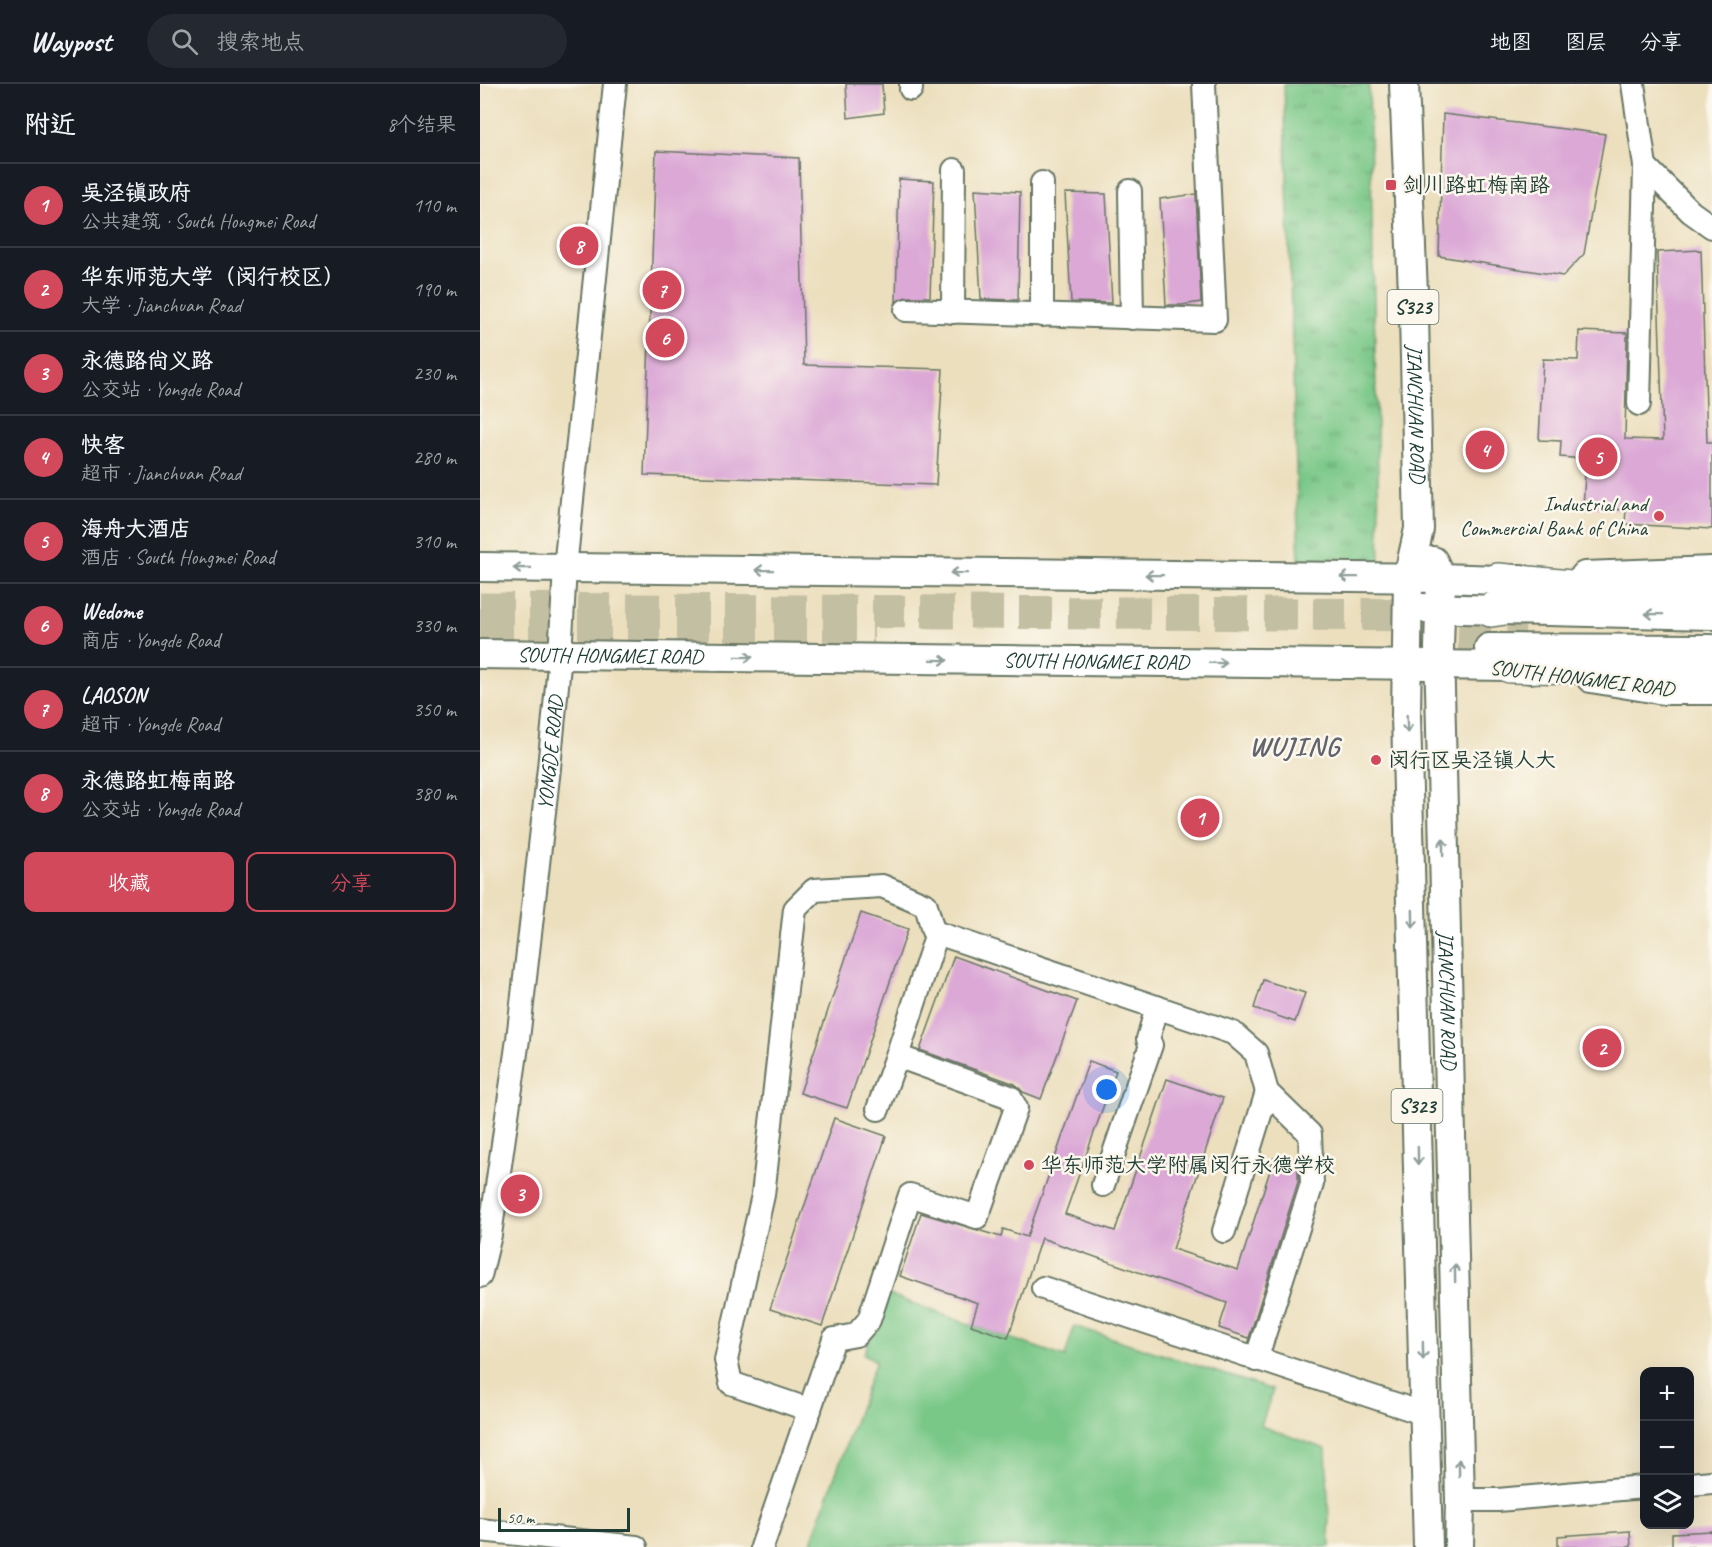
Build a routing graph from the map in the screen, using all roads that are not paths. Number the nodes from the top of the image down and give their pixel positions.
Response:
1 (615, 84) edge
2 (1204, 84) edge
3 (1404, 84) edge
4 (1633, 84) edge
5 (1645, 166) junction
6 (954, 171) dead end
7 (1041, 183) dead end
8 (1130, 191) dead end
9 (1712, 227) edge
10 (906, 310) dead end
11 (953, 312) junction
12 (1042, 315) junction
13 (1132, 318) junction
14 (1639, 404) dead end
15 (1419, 529) junction
16 (480, 567) edge
17 (565, 568) junction
18 (1712, 571) edge
19 (1408, 578) junction
20 (1441, 578) junction
21 (1712, 590) edge
22 (1494, 595) junction
23 (1407, 608) junction
24 (1440, 608) junction
25 (1712, 615) edge
26 (1712, 649) edge
27 (480, 654) edge
28 (560, 655) junction
29 (1406, 656) junction
30 (1440, 657) junction
31 (1510, 666) junction
32 (1712, 668) edge
33 (1712, 690) edge
34 (933, 931) dead end
35 (1157, 1007) junction
36 (897, 1056) junction
37 (1267, 1092) junction
38 (878, 1109) dead end
39 (1103, 1185) dead end
40 (1224, 1231) dead end
41 (480, 1276) edge
42 (1043, 1288) dead end
43 (1256, 1360) junction
44 (810, 1410) junction
45 (1425, 1414) junction
46 (1712, 1482) edge
47 (1694, 1484) edge
48 (1640, 1487) edge
49 (1460, 1500) junction
50 (480, 1530) edge
51 (636, 1547) edge
52 (762, 1547) edge
53 (1428, 1547) edge
54 (1459, 1547) edge

1 - 17 street, YONGDE ROAD
2 - 13 street
3 - 15 main road, JIANCHUAN ROAD / S323
4 - 5 street
5 - 9 street
5 - 14 street
6 - 11 street
7 - 12 street
8 - 13 street
10 - 11 street
11 - 12 street
12 - 13 street
15 - 19 main road, JIANCHUAN ROAD / S323
15 - 20 main road, JIANCHUAN ROAD
17 -> 16 main road
19 -> 17 main road
17 - 28 street, YONGDE ROAD
18 - 22 main road
19 - 20 main road
19 - 23 main road, JIANCHUAN ROAD / S323
20 - 22 main road
20 - 24 main road, JIANCHUAN ROAD
21 - 22 highway
22 - 24 main road
25 -> 22 main road
23 - 24 main road
23 - 29 main road, JIANCHUAN ROAD / S323
24 - 30 main road, JIANCHUAN ROAD
26 - 30 main road, SOUTH HONGMEI ROAD
27 - 28 main road, SOUTH HONGMEI ROAD
28 -> 29 main road, SOUTH HONGMEI ROAD
28 - 41 street, YONGDE ROAD
29 - 30 main road, SOUTH HONGMEI ROAD
29 -> 45 main road, JIANCHUAN ROAD / S323
30 - 31 main road, SOUTH HONGMEI ROAD
49 -> 30 main road, JIANCHUAN ROAD
31 - 32 highway
31 - 33 main road, SOUTH HONGMEI ROAD
34 - 44 street
35 - 36 street
35 - 37 street
35 - 39 street
36 - 38 street
36 - 44 street
37 - 40 street
37 - 43 street
42 - 43 street
43 - 45 street
44 - 52 street
45 - 53 main road, JIANCHUAN ROAD / S323
46 - 47 street
48 - 49 street
49 - 54 main road, JIANCHUAN ROAD
50 - 51 street

